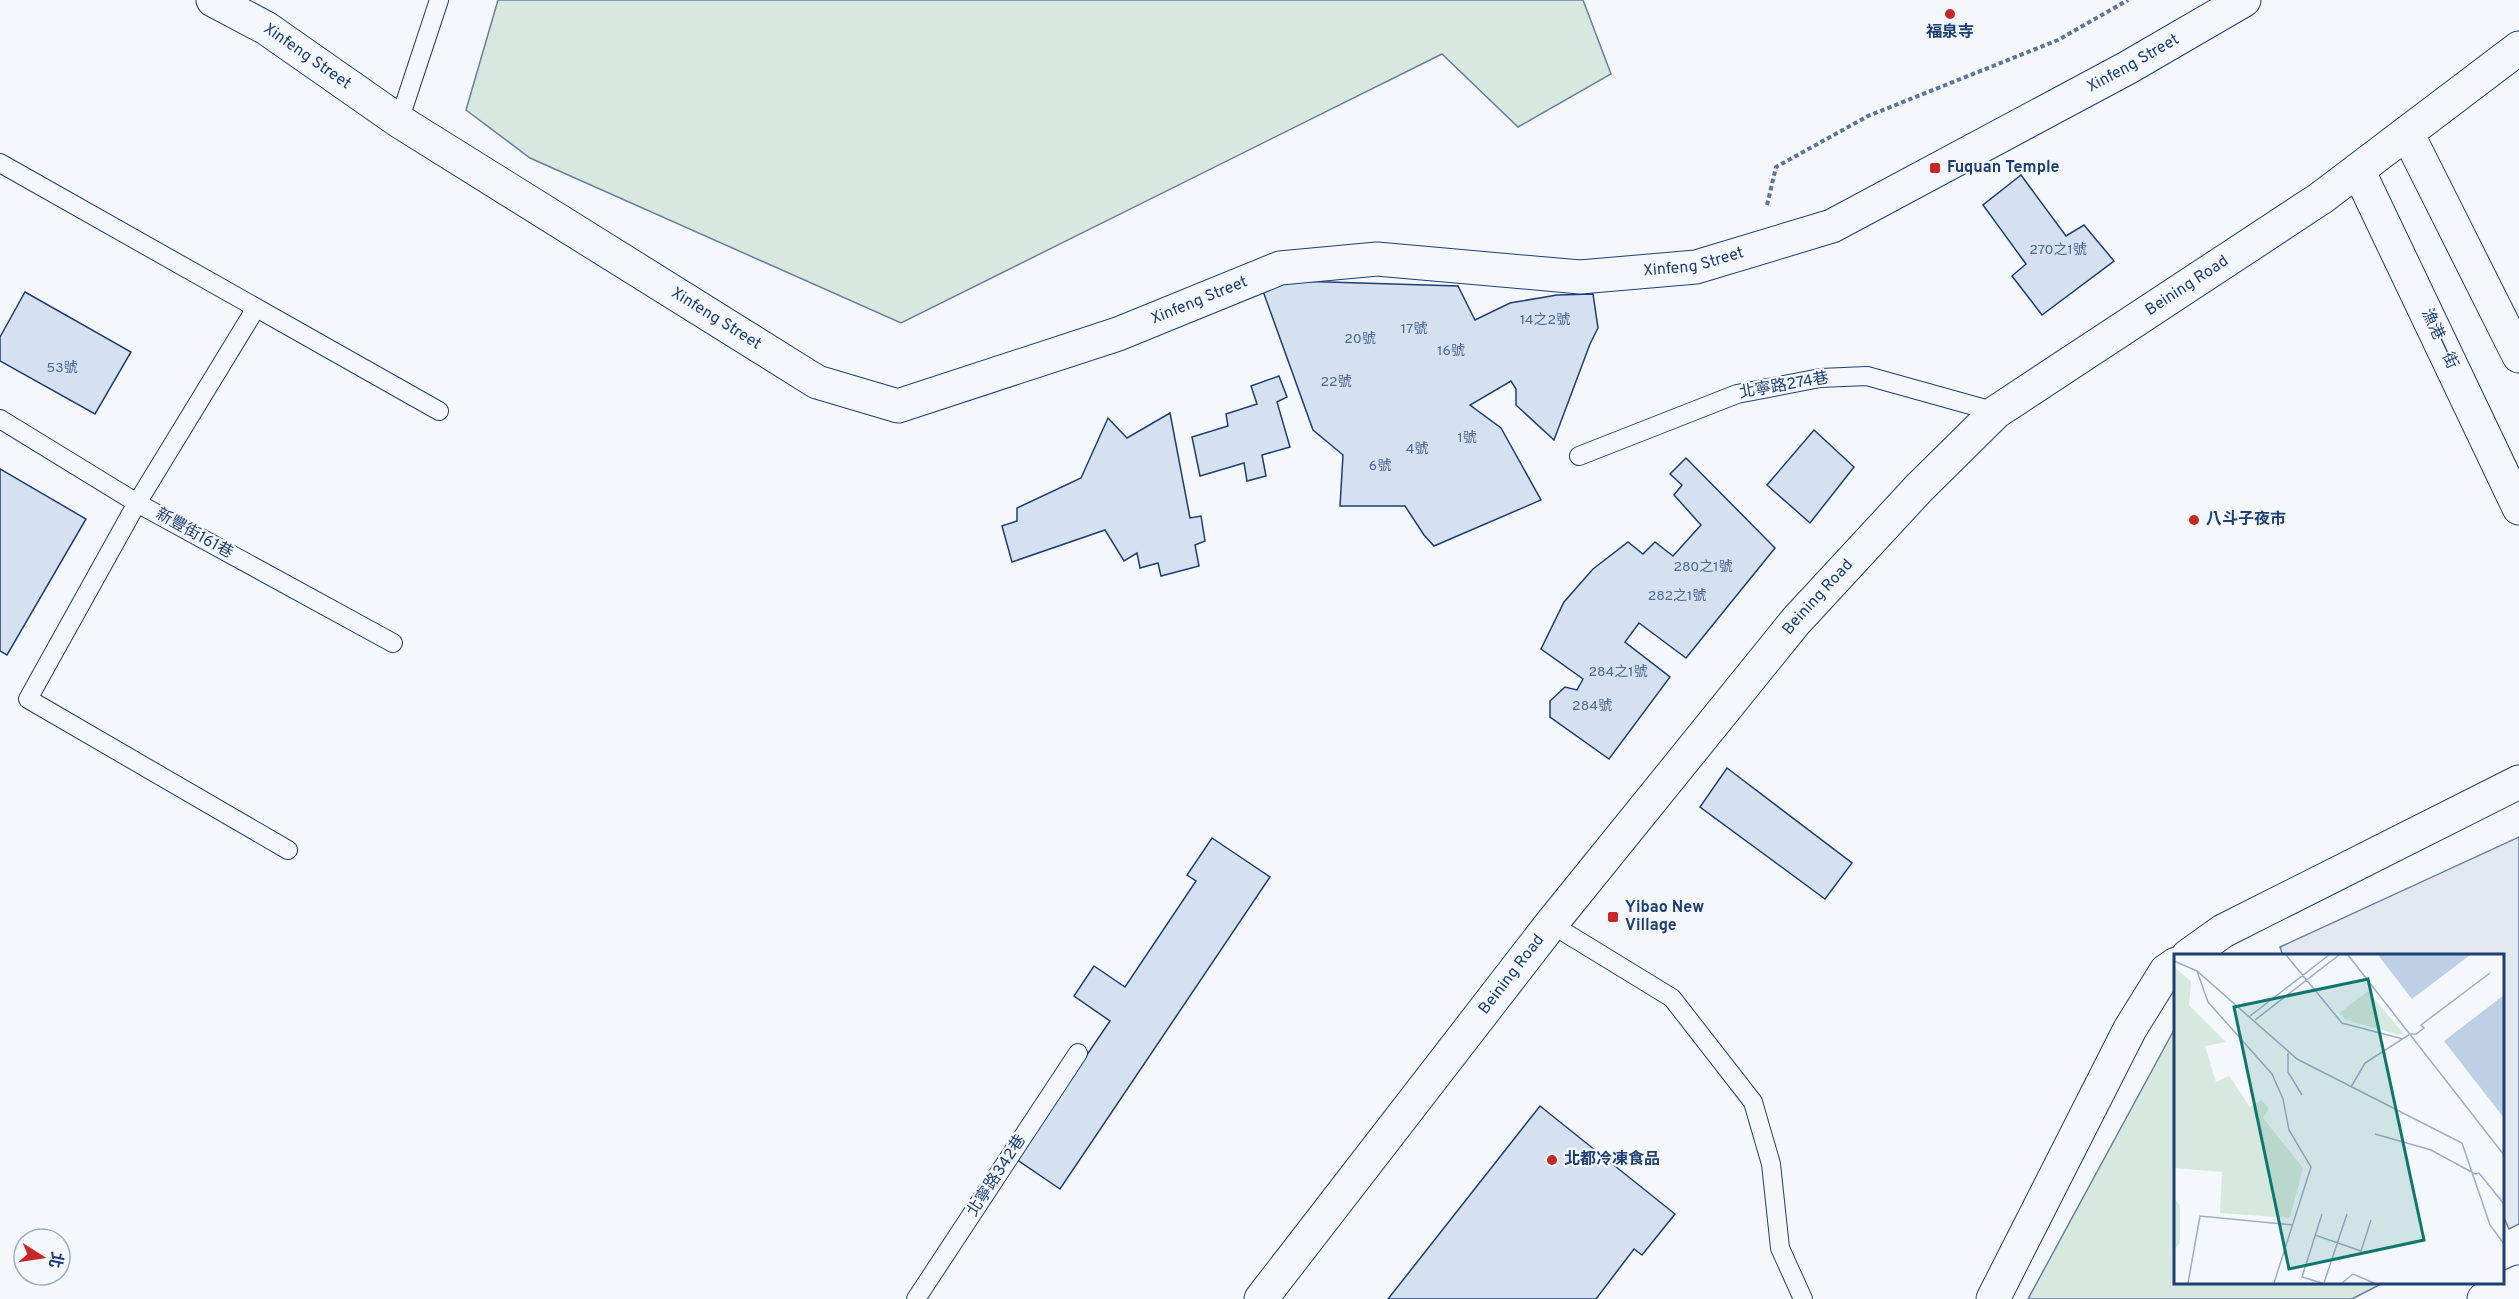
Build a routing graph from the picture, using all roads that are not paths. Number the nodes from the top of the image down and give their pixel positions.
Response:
1 (213, 0) edge
2 (439, 0) edge
3 (2244, 0) edge
4 (2519, 48) edge
5 (399, 121) junction
6 (2407, 133) junction
7 (0, 163) edge
8 (2358, 170) junction
9 (256, 308) junction
10 (2519, 356) edge
11 (439, 411) dead end
12 (1996, 412) junction
13 (0, 419) edge
14 (1579, 456) dead end
15 (137, 503) junction
16 (2519, 508) edge
17 (393, 643) dead end
18 (2519, 782) edge
19 (288, 850) dead end
20 (1551, 924) junction
21 (2190, 954) edge
22 (2174, 965) edge
23 (1078, 1053) dead end
24 (2519, 1282) edge
25 (916, 1299) edge
26 (1261, 1299) edge
27 (1803, 1299) edge
28 (1993, 1299) edge
29 (2484, 1299) edge

1 - 5 street, Xinfeng Street
2 - 5 lane
3 - 5 street, Xinfeng Street
4 - 6 street, Beining Road
6 - 8 street, Beining Road
6 - 10 street
7 - 9 lane
8 - 12 street, Beining Road
8 - 16 street, 漁港一街
9 - 11 lane
9 - 15 lane
12 - 14 lane, 北寧路274巷
12 - 20 street, Beining Road
13 - 15 lane, 新豐街161巷
15 - 17 lane, 新豐街161巷
15 - 19 lane
18 - 21 street
20 - 26 street, Beining Road
20 - 27 lane
22 - 28 street
23 - 25 lane, 北寧路342巷
24 - 29 street

